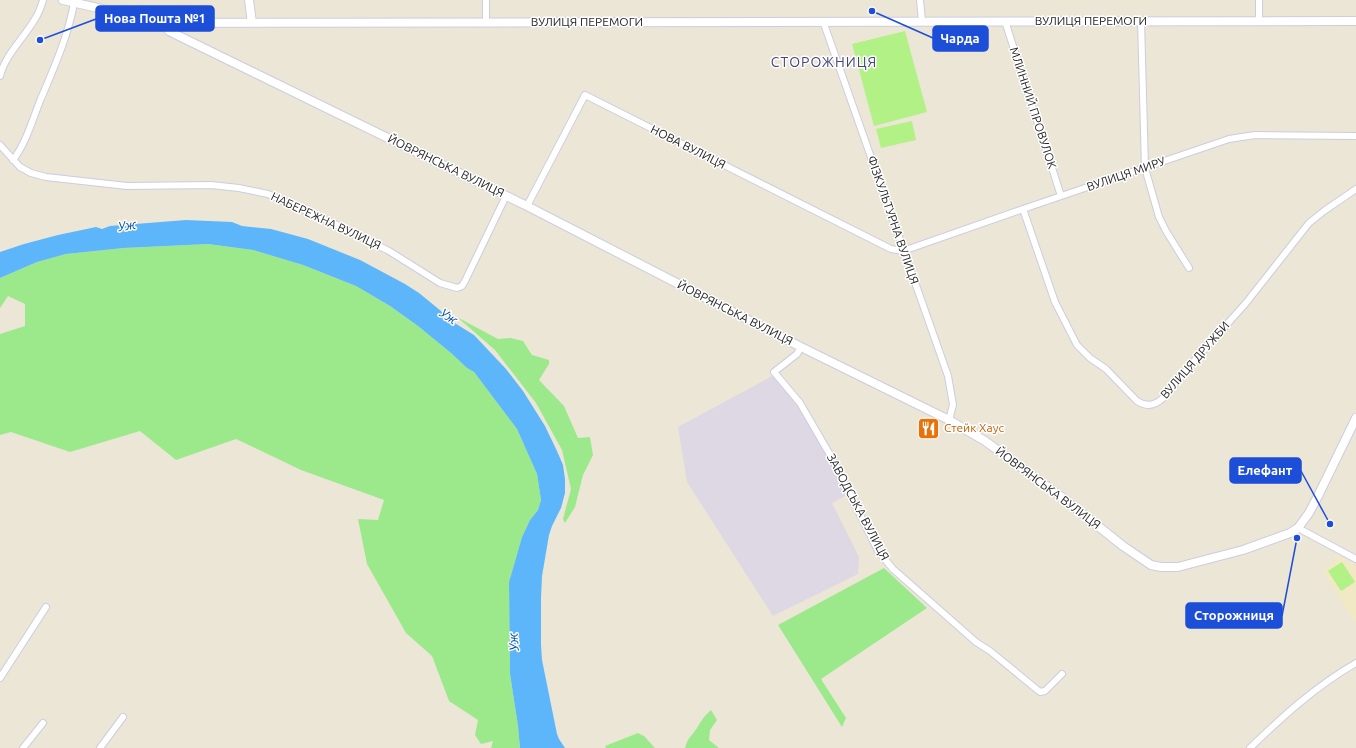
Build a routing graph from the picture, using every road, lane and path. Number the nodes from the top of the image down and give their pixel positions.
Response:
1 (43, 0) edge
2 (63, 0) edge
3 (249, 0) edge
4 (486, 0) edge
5 (920, 0) edge
6 (1259, 0) edge
7 (74, 3) junction
8 (823, 21) junction
9 (1005, 21) junction
10 (1141, 21) junction
11 (1260, 21) junction
12 (1356, 21) edge
13 (486, 22) junction
14 (922, 22) junction
15 (163, 23) junction
16 (252, 23) junction
17 (0, 76) edge
18 (1356, 136) edge
19 (0, 145) edge
20 (13, 160) junction
21 (1145, 168) junction
22 (1356, 189) edge
23 (506, 196) junction
24 (1061, 196) junction
25 (527, 206) junction
26 (1023, 209) junction
27 (903, 251) junction
28 (1189, 268) dead end
29 (801, 347) junction
30 (1356, 418) edge
31 (950, 420) junction
32 (1298, 528) junction
33 (1356, 559) edge
34 (46, 607) dead end
35 (1356, 663) edge
36 (1062, 674) dead end
37 (0, 678) edge
38 (123, 717) dead end
39 (43, 722) dead end
40 (23, 748) edge
41 (100, 748) edge
42 (1250, 748) edge

1 - 17 street
2 - 7 street, ВУЛИЦЯ ПЕРЕМОГИ
3 - 16 street
4 - 13 street
5 - 14 street
6 - 11 street
7 - 15 street, ВУЛИЦЯ ПЕРЕМОГИ
7 - 20 street
8 - 13 street, ВУЛИЦЯ ПЕРЕМОГИ
8 - 14 street, ВУЛИЦЯ ПЕРЕМОГИ
8 - 27 street, ФІЗКУЛЬТУРНА ВУЛИЦЯ
9 - 10 street, ВУЛИЦЯ ПЕРЕМОГИ
9 - 14 street, ВУЛИЦЯ ПЕРЕМОГИ
9 - 24 street, МЛИННИЙ ПРОВУЛОК
10 - 11 street, ВУЛИЦЯ ПЕРЕМОГИ
10 - 21 street
11 - 12 street, ВУЛИЦЯ ПЕРЕМОГИ
13 - 16 street, ВУЛИЦЯ ПЕРЕМОГИ
15 - 16 street, ВУЛИЦЯ ПЕРЕМОГИ
15 - 23 street, ЙОВРЯНСЬКА ВУЛИЦЯ
18 - 21 street, ВУЛИЦЯ МИРУ
19 - 20 street, НАБЕРЕЖНА ВУЛИЦЯ
20 - 23 street, НАБЕРЕЖНА ВУЛИЦЯ
21 - 24 street, ВУЛИЦЯ МИРУ
21 - 28 street
22 - 26 street, ВУЛИЦЯ ДРУЖБИ
23 - 25 street, ЙОВРЯНСЬКА ВУЛИЦЯ
24 - 26 street, ВУЛИЦЯ МИРУ
25 - 27 street, НОВА ВУЛИЦЯ
25 - 29 street, ЙОВРЯНСЬКА ВУЛИЦЯ
26 - 27 street, ВУЛИЦЯ МИРУ
27 - 31 street, ФІЗКУЛЬТУРНА ВУЛИЦЯ
29 - 31 street, ЙОВРЯНСЬКА ВУЛИЦЯ
29 - 36 street, ЗАВОДСЬКА ВУЛИЦЯ
30 - 32 street
31 - 32 street, ЙОВРЯНСЬКА ВУЛИЦЯ
32 - 33 street
34 - 37 street
35 - 42 street
38 - 41 street
39 - 40 street

